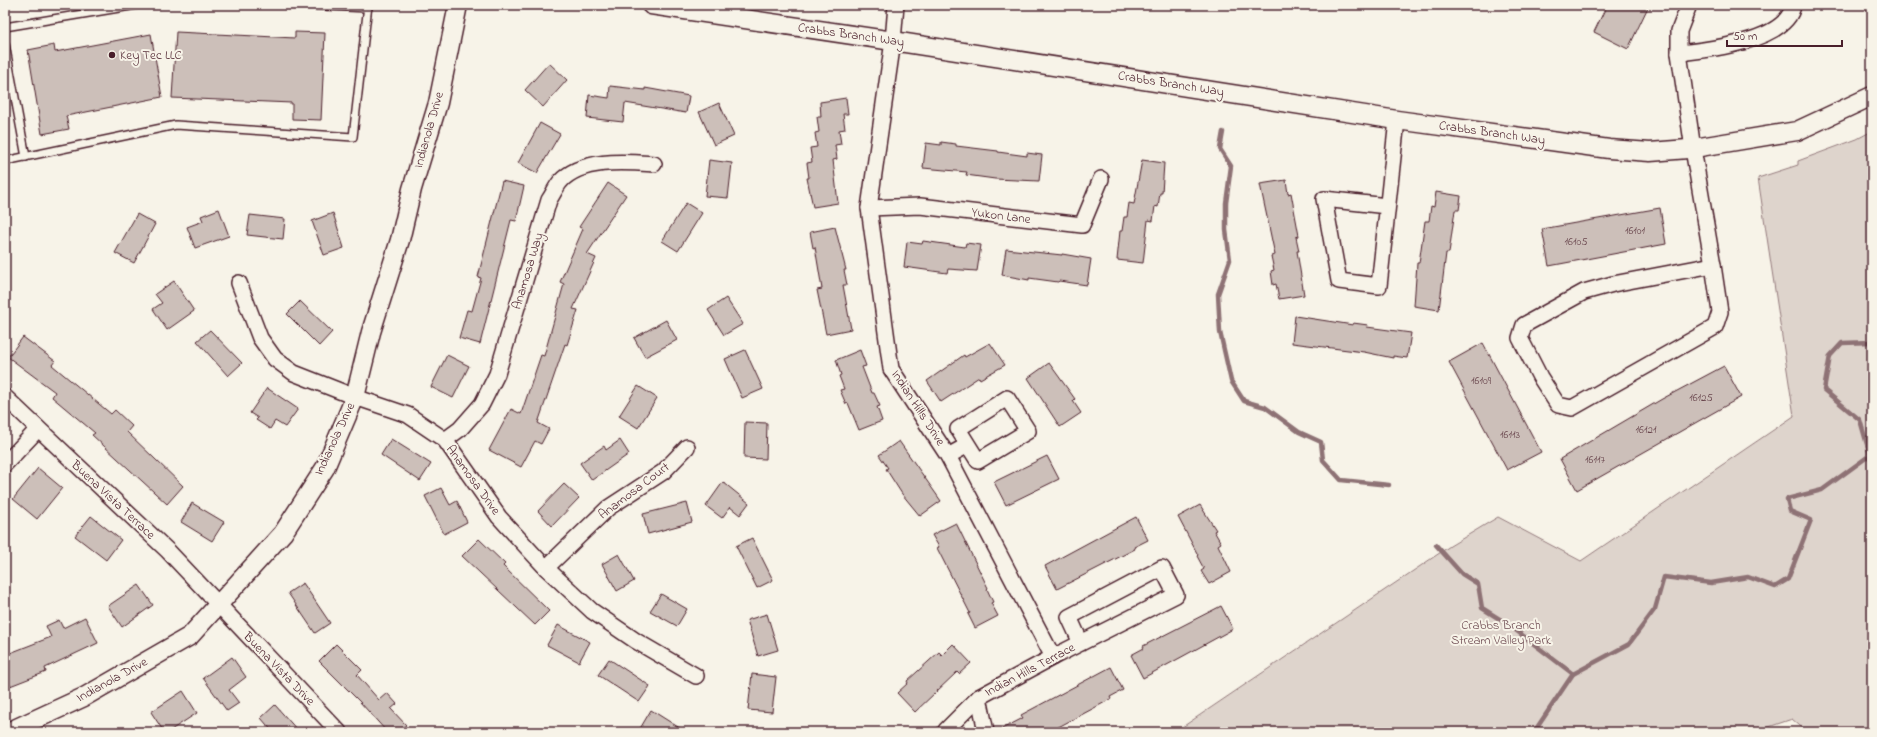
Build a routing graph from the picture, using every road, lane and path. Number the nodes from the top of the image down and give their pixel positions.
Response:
1 (137, 5) edge
2 (303, 5) edge
3 (458, 5) edge
4 (651, 5) edge
5 (896, 5) edge
6 (1689, 5) edge
7 (1793, 5) edge
8 (368, 6) edge
9 (5, 27) edge
10 (893, 41) junction
11 (5, 44) edge
12 (1679, 53) junction
13 (1872, 96) edge
14 (1397, 120) junction
15 (1693, 149) junction
16 (26, 157) junction
17 (5, 161) edge
18 (654, 164) dead end
19 (1101, 178) dead end
20 (1387, 206) junction
21 (869, 208) junction
22 (1713, 265) junction
23 (239, 283) dead end
24 (5, 397) edge
25 (355, 397) junction
26 (38, 429) junction
27 (445, 440) junction
28 (968, 445) junction
29 (687, 447) dead end
30 (948, 456) junction
31 (5, 464) edge
32 (546, 568) junction
33 (219, 606) junction
34 (1081, 643) junction
35 (1053, 657) junction
36 (696, 676) dead end
37 (979, 697) junction
38 (8, 732) edge
39 (339, 732) edge
40 (947, 732) edge
41 (986, 732) edge

1 - 9 lane
2 - 8 lane
3 - 25 street, Indianola Drive
4 - 10 street, Crabbs Branch Way
5 - 10 street, Indian Hills Drive
6 - 12 street
7 - 12 street
8 - 16 lane
10 - 14 street, Crabbs Branch Way
10 - 21 street, Indian Hills Drive
11 - 16 lane
12 - 15 street
13 - 15 street, Crabbs Branch Way
14 - 15 street, Crabbs Branch Way
14 - 20 street
15 - 22 street
16 - 17 lane
18 - 27 street, Anamosa Way
19 - 21 street, Yukon Lane
20 - 20 street
21 - 30 street, Indian Hills Drive
22 - 22 street
23 - 25 street, Anamosa Drive
24 - 26 street, Buena Vista Terrace
25 - 27 street, Anamosa Drive
25 - 33 street, Indianola Drive
26 - 31 street
26 - 33 street, Buena Vista Terrace
27 - 32 street, Anamosa Drive
28 - 28 street
28 - 30 street
29 - 32 street, Anamosa Court
30 - 35 street, Indian Hills Drive
32 - 36 street, Anamosa Drive
33 - 38 street, Indianola Drive
33 - 39 street, Buena Vista Drive
34 - 34 street, Indian Hills Terrace
34 - 35 street, Indian Hills Terrace
35 - 37 street, Indian Hills Terrace
37 - 40 street, Indian Hills Terrace
37 - 41 street, Indian Hills Terrace

